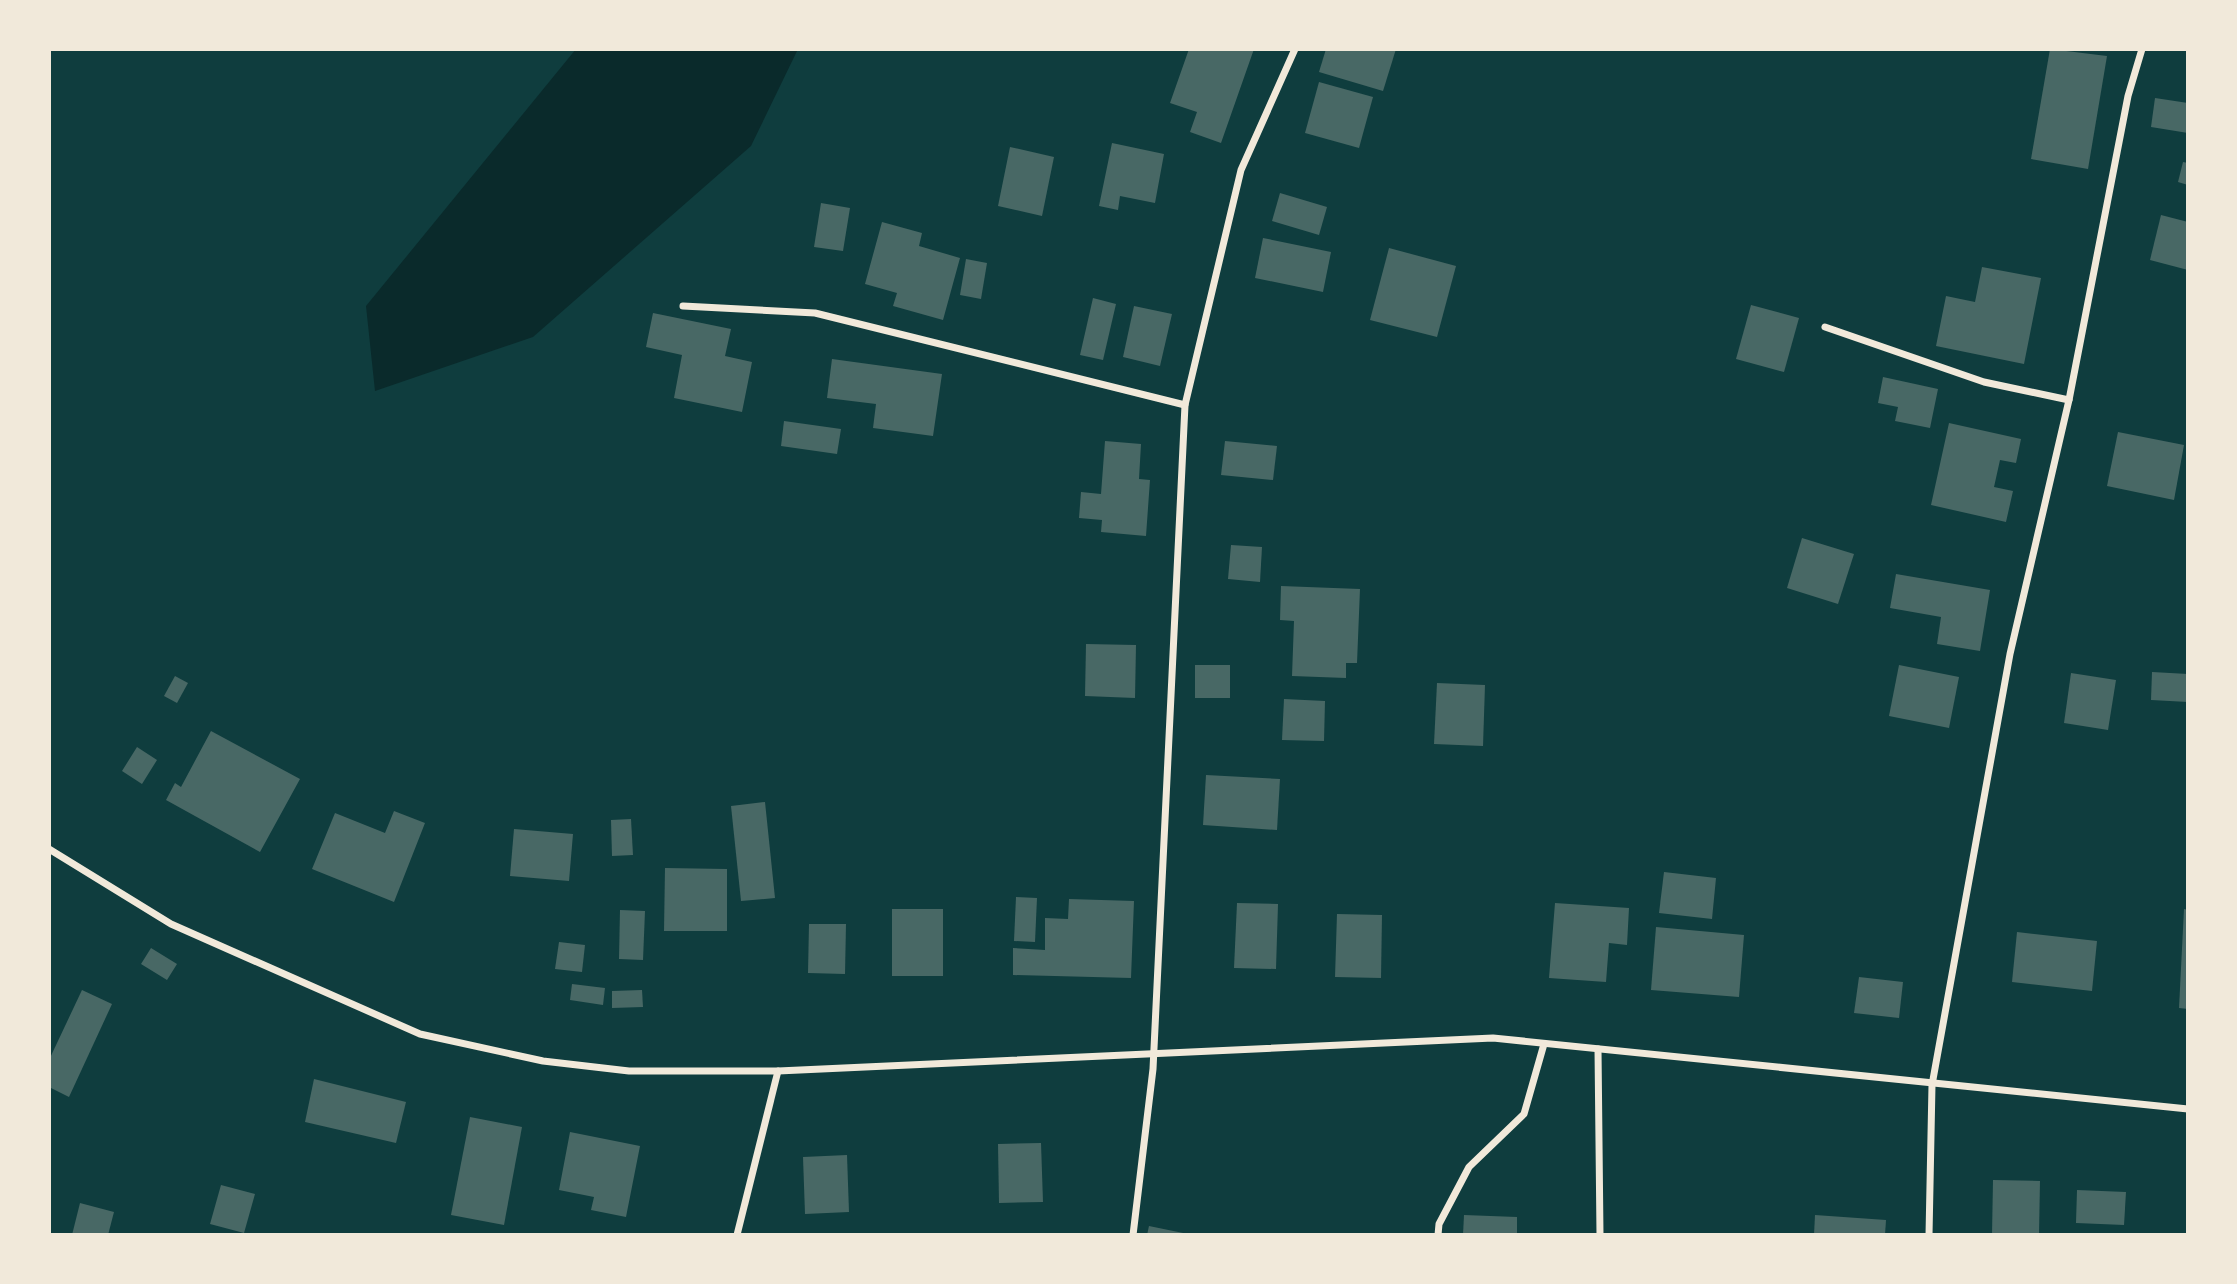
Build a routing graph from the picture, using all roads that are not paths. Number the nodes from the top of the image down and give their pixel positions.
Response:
1 (1296, 49) edge
2 (2141, 49) edge
3 (683, 306) dead end
4 (1825, 327) dead end
5 (2069, 400) junction
6 (1185, 405) junction
7 (49, 849) edge
8 (1544, 1044) junction
9 (1598, 1049) junction
10 (1152, 1052) junction
11 (778, 1071) junction
12 (1933, 1085) junction
13 (2188, 1109) edge
14 (737, 1235) edge
15 (1133, 1235) edge
16 (1438, 1235) edge
17 (1600, 1235) edge
18 (1929, 1235) edge

1 - 6 street
2 - 5 street
3 - 6 street
4 - 5 street
5 - 12 street
6 - 10 street
7 - 11 street
8 - 9 street
8 - 10 street
8 - 16 street
9 - 12 street
9 - 17 street
10 - 11 street
10 - 15 street
11 - 14 street
12 - 13 street
12 - 18 street

